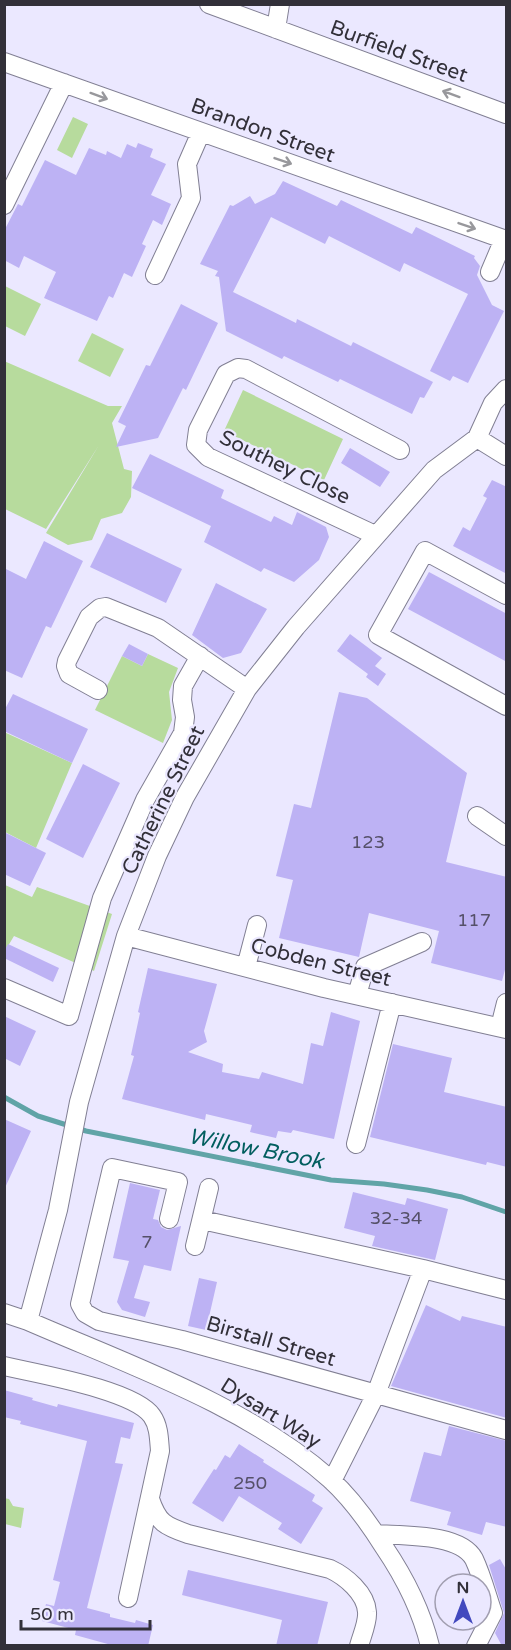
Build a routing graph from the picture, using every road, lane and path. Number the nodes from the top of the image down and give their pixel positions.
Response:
1 (209, 4) edge
2 (280, 4) edge
3 (276, 29) junction
4 (4, 62) edge
5 (63, 83) junction
6 (507, 114) edge
7 (201, 132) junction
8 (4, 205) edge
9 (505, 240) edge
10 (490, 272) dead end
11 (155, 275) dead end
12 (507, 388) edge
13 (477, 438) junction
14 (400, 450) dead end
15 (507, 456) edge
16 (375, 535) junction
17 (507, 595) edge
18 (200, 656) junction
19 (247, 689) junction
20 (98, 690) dead end
21 (507, 706) edge
22 (477, 816) dead end
23 (507, 836) edge
24 (257, 925) dead end
25 (126, 936) junction
26 (422, 942) dead end
27 (246, 967) junction
28 (4, 988) edge
29 (357, 995) junction
30 (393, 1003) junction
31 (507, 1004) edge
32 (503, 1028) edge
33 (356, 1144) dead end
34 (209, 1188) dead end
35 (169, 1219) dead end
36 (201, 1220) junction
37 (195, 1246) dead end
38 (423, 1269) junction
39 (507, 1290) edge
40 (4, 1313) edge
41 (28, 1321) junction
42 (4, 1366) edge
43 (376, 1394) junction
44 (507, 1430) edge
45 (332, 1481) junction
46 (150, 1499) junction
47 (376, 1534) junction
48 (128, 1598) dead end
49 (359, 1646) edge
50 (430, 1646) edge
51 (476, 1646) edge

1 - 3 street, Burfield Street
2 - 3 street
6 -> 3 street, Burfield Street
4 - 5 street, Brandon Street
5 -> 7 street, Brandon Street
5 - 8 street
7 -> 9 street, Brandon Street
7 - 11 street
9 - 10 street
12 - 13 street, Catherine Street
13 - 15 street
13 - 16 street, Catherine Street
14 - 16 street, Southey Close
16 - 19 street, Catherine Street
17 - 21 street
18 - 19 street
18 - 20 street
18 - 28 street
19 - 25 street, Catherine Street
22 - 23 street
24 - 27 street
25 - 27 street, Cobden Street
25 - 41 street, Catherine Street
26 - 29 street
27 - 29 street, Cobden Street
29 - 30 street, Cobden Street
30 - 32 street, Cobden Street
30 - 33 street
31 - 32 street
34 - 36 street
35 - 43 street, Birstall Street
36 - 37 street
36 - 38 street
38 - 39 street
38 - 43 street
40 - 41 street, Dysart Way
41 - 45 street, Dysart Way
42 - 46 street
43 - 44 street, Birstall Street
43 - 45 street
45 - 47 street, Dysart Way
46 - 48 street
46 - 49 street
47 - 50 street, Dysart Way
47 - 51 street

